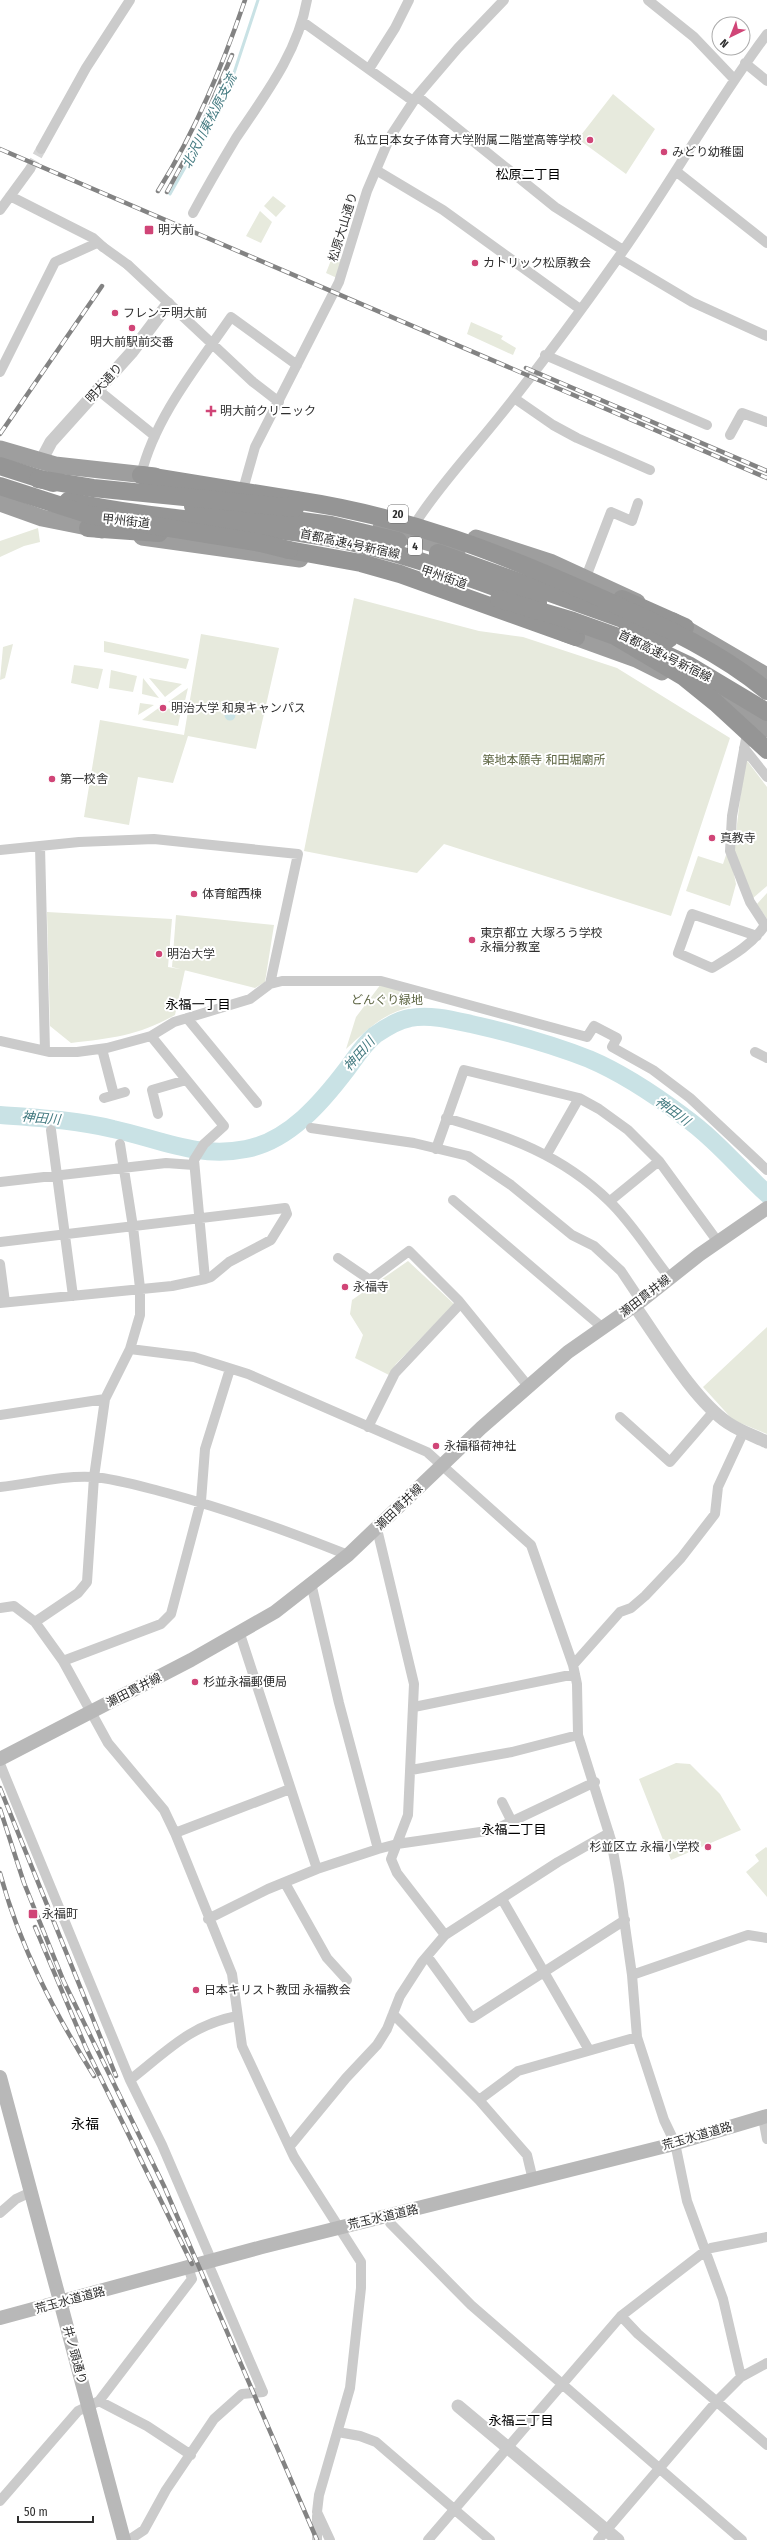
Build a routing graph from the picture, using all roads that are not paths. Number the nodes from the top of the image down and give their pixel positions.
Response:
1 (130, 0) edge
2 (307, 0) edge
3 (409, 0) edge
4 (504, 0) edge
5 (648, 0) edge
6 (303, 22) junction
7 (767, 34) edge
8 (745, 64) junction
9 (369, 69) junction
10 (734, 78) junction
11 (767, 81) edge
12 (415, 99) junction
13 (41, 149) tunnel mouth
14 (30, 169) tunnel mouth
15 (376, 170) junction
16 (677, 172) junction
17 (10, 196) junction
18 (0, 210) edge
19 (193, 213) dead end
20 (767, 243) edge
21 (100, 245) junction
22 (621, 254) junction
23 (168, 304) junction
24 (580, 309) junction
25 (767, 336) edge
26 (212, 344) junction
27 (545, 355) junction
28 (297, 365) junction
29 (0, 372) edge
30 (98, 390) junction
31 (514, 398) junction
32 (278, 402) junction
33 (767, 422) edge
34 (707, 425) dead end
35 (730, 434) dead end
36 (155, 436) junction
37 (0, 448) edge
38 (0, 457) edge
39 (41, 461) junction
40 (0, 466) edge
41 (650, 470) dead end
42 (141, 475) junction
43 (38, 479) junction
44 (0, 480) edge
45 (0, 486) edge
46 (244, 486) junction
47 (0, 493) edge
48 (0, 502) edge
49 (638, 503) dead end
50 (418, 519) junction
51 (88, 528) junction
52 (586, 577) junction
53 (685, 627) junction
54 (616, 631) junction
55 (576, 637) junction
56 (684, 677) junction
57 (766, 681) edge
58 (760, 716) edge
59 (767, 729) edge
60 (744, 748) junction
61 (767, 750) edge
62 (767, 777) edge
63 (40, 846) junction
64 (0, 850) edge
65 (757, 936) junction
66 (270, 984) junction
67 (187, 1018) junction
68 (151, 1036) junction
69 (0, 1041) edge
70 (102, 1049) junction
71 (45, 1051) junction
72 (756, 1052) dead end
73 (767, 1058) edge
74 (186, 1080) junction
75 (125, 1092) dead end
76 (114, 1096) junction
77 (104, 1098) dead end
78 (579, 1098) junction
79 (256, 1102) dead end
80 (158, 1114) dead end
81 (446, 1118) junction
82 (311, 1128) dead end
83 (51, 1130) dead end
84 (120, 1144) dead end
85 (436, 1149) junction
86 (547, 1154) junction
87 (658, 1161) junction
88 (194, 1163) junction
89 (124, 1168) junction
90 (767, 1170) edge
91 (56, 1175) junction
92 (0, 1182) edge
93 (453, 1200) dead end
94 (610, 1201) junction
95 (767, 1208) edge
96 (198, 1219) junction
97 (133, 1226) junction
98 (65, 1235) junction
99 (0, 1242) edge
100 (718, 1242) junction
101 (338, 1258) dead end
102 (0, 1264) edge
103 (669, 1277) junction
104 (204, 1279) junction
105 (140, 1288) junction
106 (73, 1296) junction
107 (2, 1302) edge
108 (638, 1303) junction
109 (460, 1304) junction
110 (603, 1328) junction
111 (130, 1349) junction
112 (230, 1369) junction
113 (528, 1386) junction
114 (105, 1399) junction
115 (714, 1411) junction
116 (0, 1415) edge
117 (620, 1417) dead end
118 (368, 1428) junction
119 (744, 1431) junction
120 (767, 1442) edge
121 (443, 1464) junction
122 (94, 1477) junction
123 (0, 1487) edge
124 (202, 1502) junction
125 (377, 1528) junction
126 (348, 1555) junction
127 (311, 1583) junction
128 (0, 1608) edge
129 (35, 1622) junction
130 (240, 1634) junction
131 (63, 1661) junction
132 (574, 1669) junction
133 (414, 1707) junction
134 (90, 1713) junction
135 (578, 1735) junction
136 (0, 1759) edge
137 (0, 1764) edge
138 (411, 1770) junction
139 (595, 1782) junction
140 (290, 1788) junction
141 (502, 1802) dead end
142 (512, 1822) junction
143 (175, 1833) junction
144 (609, 1833) junction
145 (397, 1844) junction
146 (378, 1849) junction
147 (317, 1870) junction
148 (285, 1883) junction
149 (502, 1899) junction
150 (208, 1919) junction
151 (624, 1920) junction
152 (445, 1935) junction
153 (767, 1938) edge
154 (427, 1956) junction
155 (543, 1971) junction
156 (632, 1976) junction
157 (347, 1980) dead end
158 (393, 2014) junction
159 (237, 2016) junction
160 (637, 2037) junction
161 (589, 2050) junction
162 (0, 2077) edge
163 (130, 2080) junction
164 (479, 2100) junction
165 (765, 2117) edge
166 (767, 2139) edge
167 (675, 2143) junction
168 (290, 2146) junction
169 (534, 2180) junction
170 (31, 2192) junction
171 (0, 2214) edge
172 (390, 2215) junction
173 (340, 2227) junction
174 (767, 2237) edge
175 (704, 2252) junction
176 (209, 2262) junction
177 (188, 2267) junction
178 (60, 2302) junction
179 (621, 2316) junction
180 (0, 2318) edge
181 (767, 2363) edge
182 (741, 2377) junction
183 (560, 2384) junction
184 (716, 2401) junction
185 (93, 2403) junction
186 (458, 2406) dead end
187 (338, 2432) junction
188 (767, 2445) edge
189 (507, 2447) junction
190 (191, 2455) junction
191 (658, 2469) junction
192 (0, 2501) edge
193 (454, 2510) junction
194 (317, 2512) junction
195 (607, 2530) junction
196 (124, 2540) edge
197 (129, 2540) edge
198 (317, 2540) edge
199 (330, 2540) edge
200 (428, 2540) edge
201 (490, 2540) edge
202 (598, 2540) edge
203 (618, 2540) edge
204 (742, 2540) edge

1 - 13 street
2 - 6 street
3 - 9 street
4 - 12 street, 松原大山通り
5 - 10 street
6 - 9 street
6 - 19 street
7 - 8 street
8 - 10 street
8 - 11 street
9 - 12 street
10 - 16 street
12 - 15 street, 松原大山通り
12 - 22 street
14 - 17 street
15 - 24 street
15 - 28 street, 松原大山通り
16 - 20 street
16 - 22 street
17 - 18 street
17 - 21 street
21 - 23 street, bridge
21 - 29 street
22 - 24 street
22 - 25 street
23 - 26 street
23 - 30 street, 明大通り
24 - 27 street
26 - 28 street
26 - 32 street
26 - 36 street
27 - 31 street
27 - 34 street
28 - 32 street, 松原大山通り
30 - 36 street
30 - 39 street, 明大通り
31 - 41 street
31 - 50 street
32 - 46 street, 松原大山通り
33 - 35 street
36 - 42 street
37 - 39 highway, 20
38 - 57 highway, 20
39 - 42 highway, 20
40 - 43 highway, 首都高速4号新宿線 / 4
42 - 46 highway, 20
42 - 57 highway, bridge
43 - 53 highway, bridge
43 - 57 highway, 首都高速4号新宿線 / 4, bridge
44 - 54 highway, 首都高速4号新宿線 / 4
45 - 55 highway, bridge
46 - 50 highway, 20
47 - 58 highway, 甲州街道
48 - 51 highway
49 - 52 street
50 - 52 highway, 20
51 - 55 highway
51 - 56 highway, bridge
52 - 53 highway, 20
53 - 57 highway, 20
54 - 56 highway, 4, bridge
54 - 58 highway, 首都高速4号新宿線 / 4
55 - 58 highway
56 - 61 highway, 4, bridge
58 - 59 highway, 甲州街道
58 - 60 street
60 - 62 street
60 - 65 street
63 - 64 street
63 - 66 street
63 - 71 street
65 - 65 street
66 - 67 street
66 - 90 street
67 - 68 street
67 - 79 street
68 - 70 street
68 - 74 street
69 - 71 street
70 - 71 street
70 - 76 street
72 - 73 street
74 - 80 street
74 - 88 street
75 - 76 street
76 - 77 street
78 - 81 street
78 - 86 street
78 - 87 street
81 - 85 street
81 - 86 street
82 - 85 street
83 - 91 street
84 - 89 street
85 - 108 street
86 - 94 street
87 - 94 street
87 - 100 street
88 - 89 street
88 - 96 street
89 - 91 street
89 - 97 street
91 - 92 street
91 - 98 street
93 - 110 street
94 - 103 street
95 - 100 main road, 瀬田貫井線
96 - 97 street
96 - 104 street
96 - 104 street
97 - 98 street
97 - 105 street
98 - 99 street
98 - 106 street
100 - 103 main road, 瀬田貫井線
101 - 109 street
102 - 107 street
103 - 108 main road, 瀬田貫井線
104 - 105 street
105 - 106 street
105 - 111 street
106 - 107 street
108 - 110 main road, 瀬田貫井線
108 - 115 street
109 - 113 street
109 - 118 street
110 - 113 main road, 瀬田貫井線
111 - 112 street
111 - 114 street
112 - 118 street
112 - 124 street
113 - 121 main road, 瀬田貫井線
114 - 116 street
114 - 122 street
115 - 117 street
115 - 119 street
118 - 121 street
119 - 120 street
119 - 132 street
121 - 125 main road, 瀬田貫井線
121 - 132 street
122 - 123 street
122 - 124 street
122 - 129 street
124 - 126 street
124 - 131 street
125 - 126 main road, 瀬田貫井線
125 - 133 street
126 - 127 main road, 瀬田貫井線
127 - 130 main road, 瀬田貫井線
127 - 146 street
128 - 129 street
129 - 131 street
130 - 134 main road, 瀬田貫井線
130 - 140 street
131 - 134 street
132 - 133 street
132 - 135 street
133 - 138 street
134 - 136 main road, 瀬田貫井線
134 - 143 street
135 - 138 street
135 - 139 street
137 - 163 street
138 - 145 street
139 - 142 street
139 - 144 street
140 - 143 street
140 - 147 street
141 - 142 street
142 - 145 street
143 - 150 street
144 - 149 street
144 - 151 street
145 - 146 street
145 - 152 street
146 - 147 street
147 - 148 street
148 - 150 street
148 - 157 street
149 - 152 street
149 - 155 street
150 - 159 street
151 - 155 street
151 - 156 street
152 - 154 street
153 - 156 street
154 - 155 street
154 - 158 street
155 - 161 street
156 - 160 street
158 - 164 street
158 - 168 street
159 - 163 street
159 - 168 street
160 - 161 street
160 - 167 street
161 - 164 street
162 - 170 main road, 井ノ頭通り
163 - 176 street
164 - 169 street
165 - 166 street
165 - 167 main road, 荒玉水道道路
167 - 169 main road, 荒玉水道道路
167 - 175 street
168 - 173 street
169 - 172 main road, 荒玉水道道路
170 - 171 street
170 - 178 main road, 井ノ頭通り
172 - 173 main road, 荒玉水道道路
172 - 183 street
173 - 176 main road, 荒玉水道道路
173 - 187 street
174 - 175 street
175 - 179 street
175 - 182 street
176 - 177 main road, 荒玉水道道路
176 - 190 street
177 - 178 main road, 荒玉水道道路
177 - 185 street
178 - 180 main road, 荒玉水道道路
178 - 185 main road, 井ノ頭通り
179 - 183 street
179 - 184 street
181 - 182 street
182 - 184 street
183 - 189 street
183 - 191 street
184 - 188 street
184 - 191 street
185 - 190 street
185 - 192 street
185 - 196 main road, 井ノ頭通り
186 - 189 street
187 - 193 street
187 - 194 street
189 - 193 street
189 - 195 street
190 - 197 street
191 - 195 street
191 - 204 street
193 - 200 street
193 - 201 street
194 - 198 street
194 - 199 street
195 - 202 street
195 - 203 street

